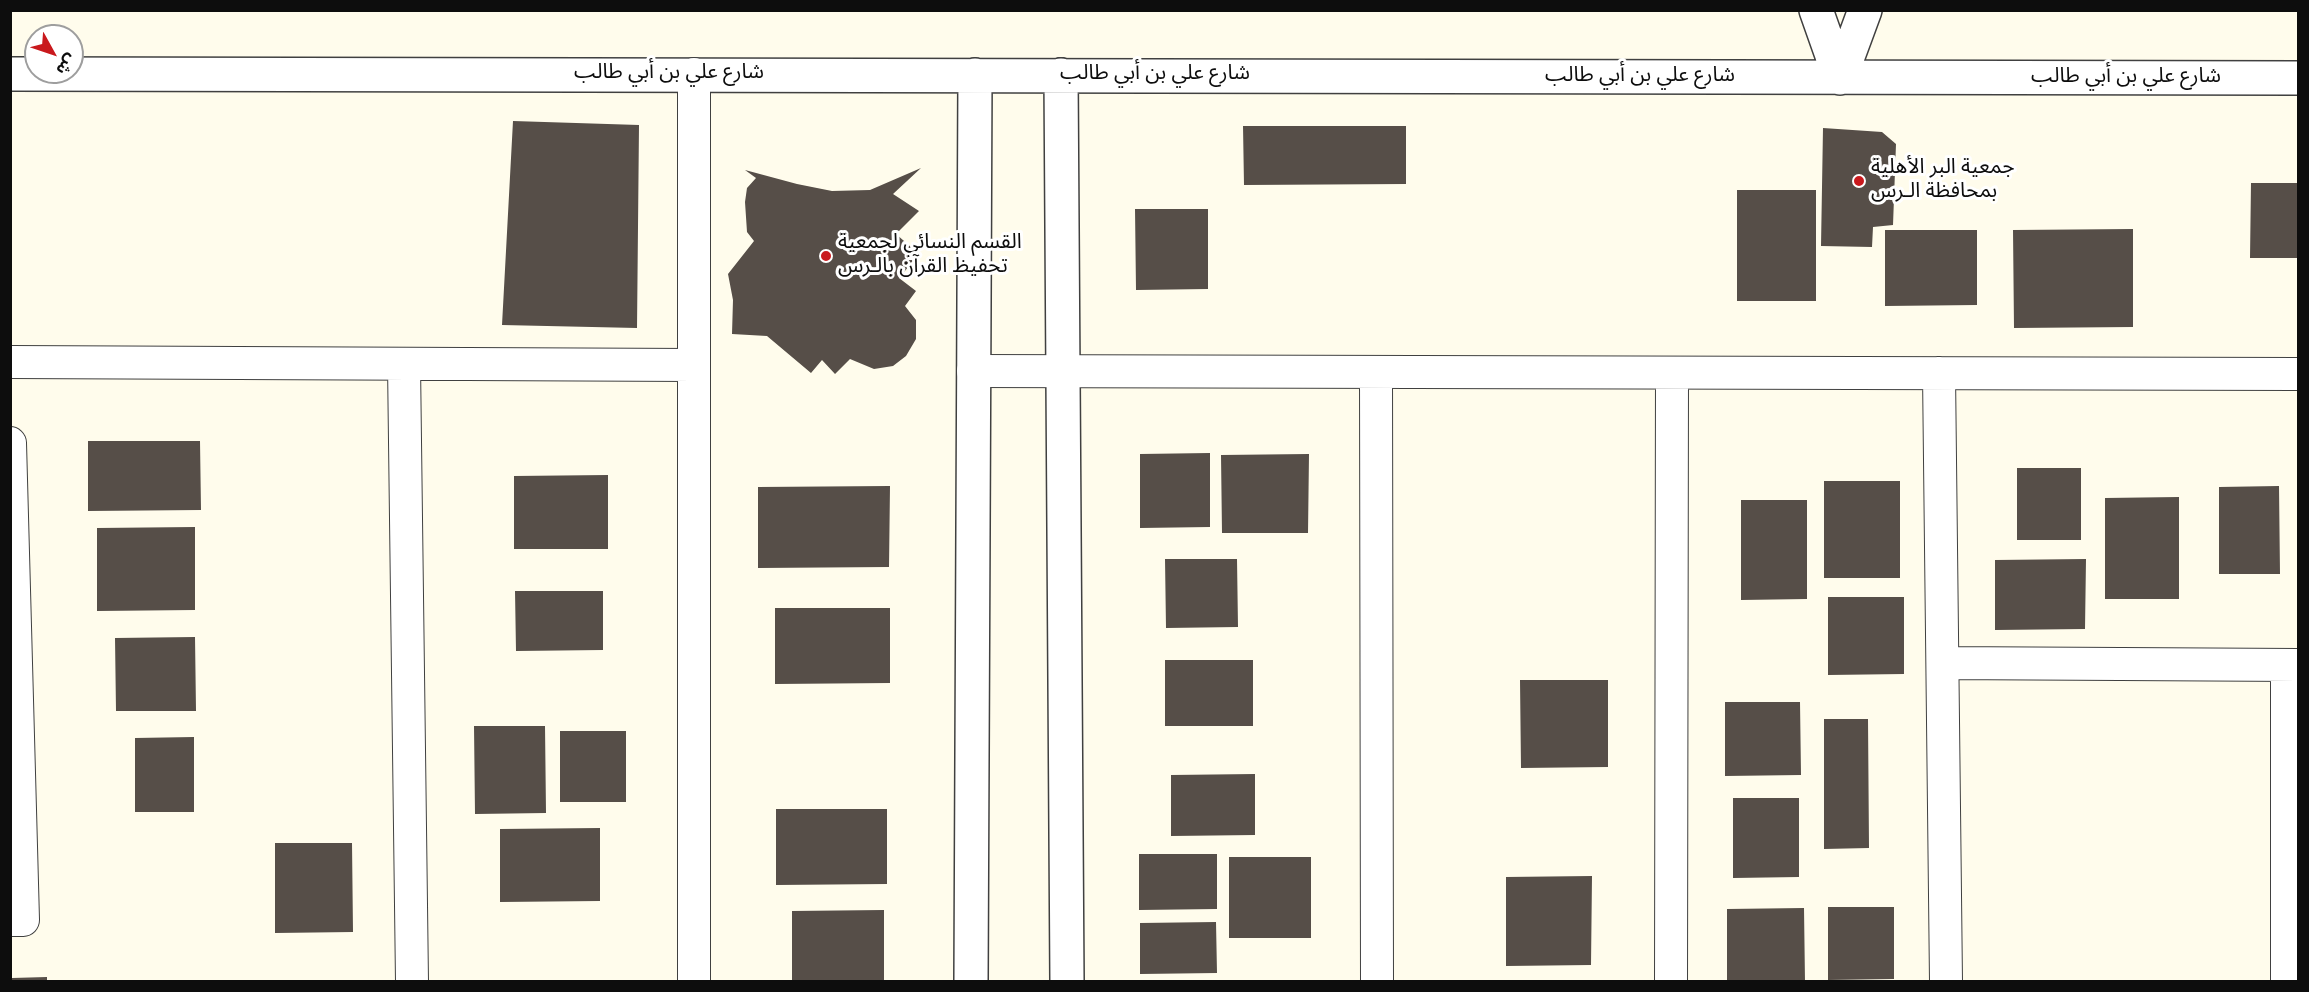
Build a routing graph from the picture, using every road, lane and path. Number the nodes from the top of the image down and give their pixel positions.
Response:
1 (1816, 10) edge
2 (1865, 10) edge
3 (10, 74) edge
4 (694, 74) junction
5 (975, 75) junction
6 (1061, 75) junction
7 (1840, 78) junction
8 (2298, 78) edge
9 (10, 362) edge
10 (404, 364) junction
11 (694, 365) junction
12 (973, 372) junction
13 (1063, 372) junction
14 (1376, 372) junction
15 (1671, 373) junction
16 (1939, 373) junction
17 (2298, 374) edge
18 (10, 443) edge
19 (1942, 663) junction
20 (2293, 665) edge
21 (10, 920) edge
22 (412, 981) edge
23 (694, 981) edge
24 (971, 981) edge
25 (1067, 981) edge
26 (1377, 981) edge
27 (1671, 981) edge
28 (1946, 981) edge
29 (2288, 981) edge

1 - 7 street
2 - 7 street
3 - 4 street, شارع علي بن أبي طالب
4 - 5 street, شارع علي بن أبي طالب
4 - 11 street
5 - 6 street, شارع علي بن أبي طالب
5 - 12 street
6 - 7 street, شارع علي بن أبي طالب
6 - 13 street
7 - 8 street, شارع علي بن أبي طالب
9 - 10 street
10 - 11 street
10 - 22 street
11 - 23 street
12 - 13 street
12 - 24 street
13 - 14 street
13 - 25 street
14 - 15 street
14 - 26 street
15 - 16 street
15 - 27 street
16 - 17 street
16 - 19 street
18 - 21 street
19 - 20 street
19 - 28 street
20 - 29 street

